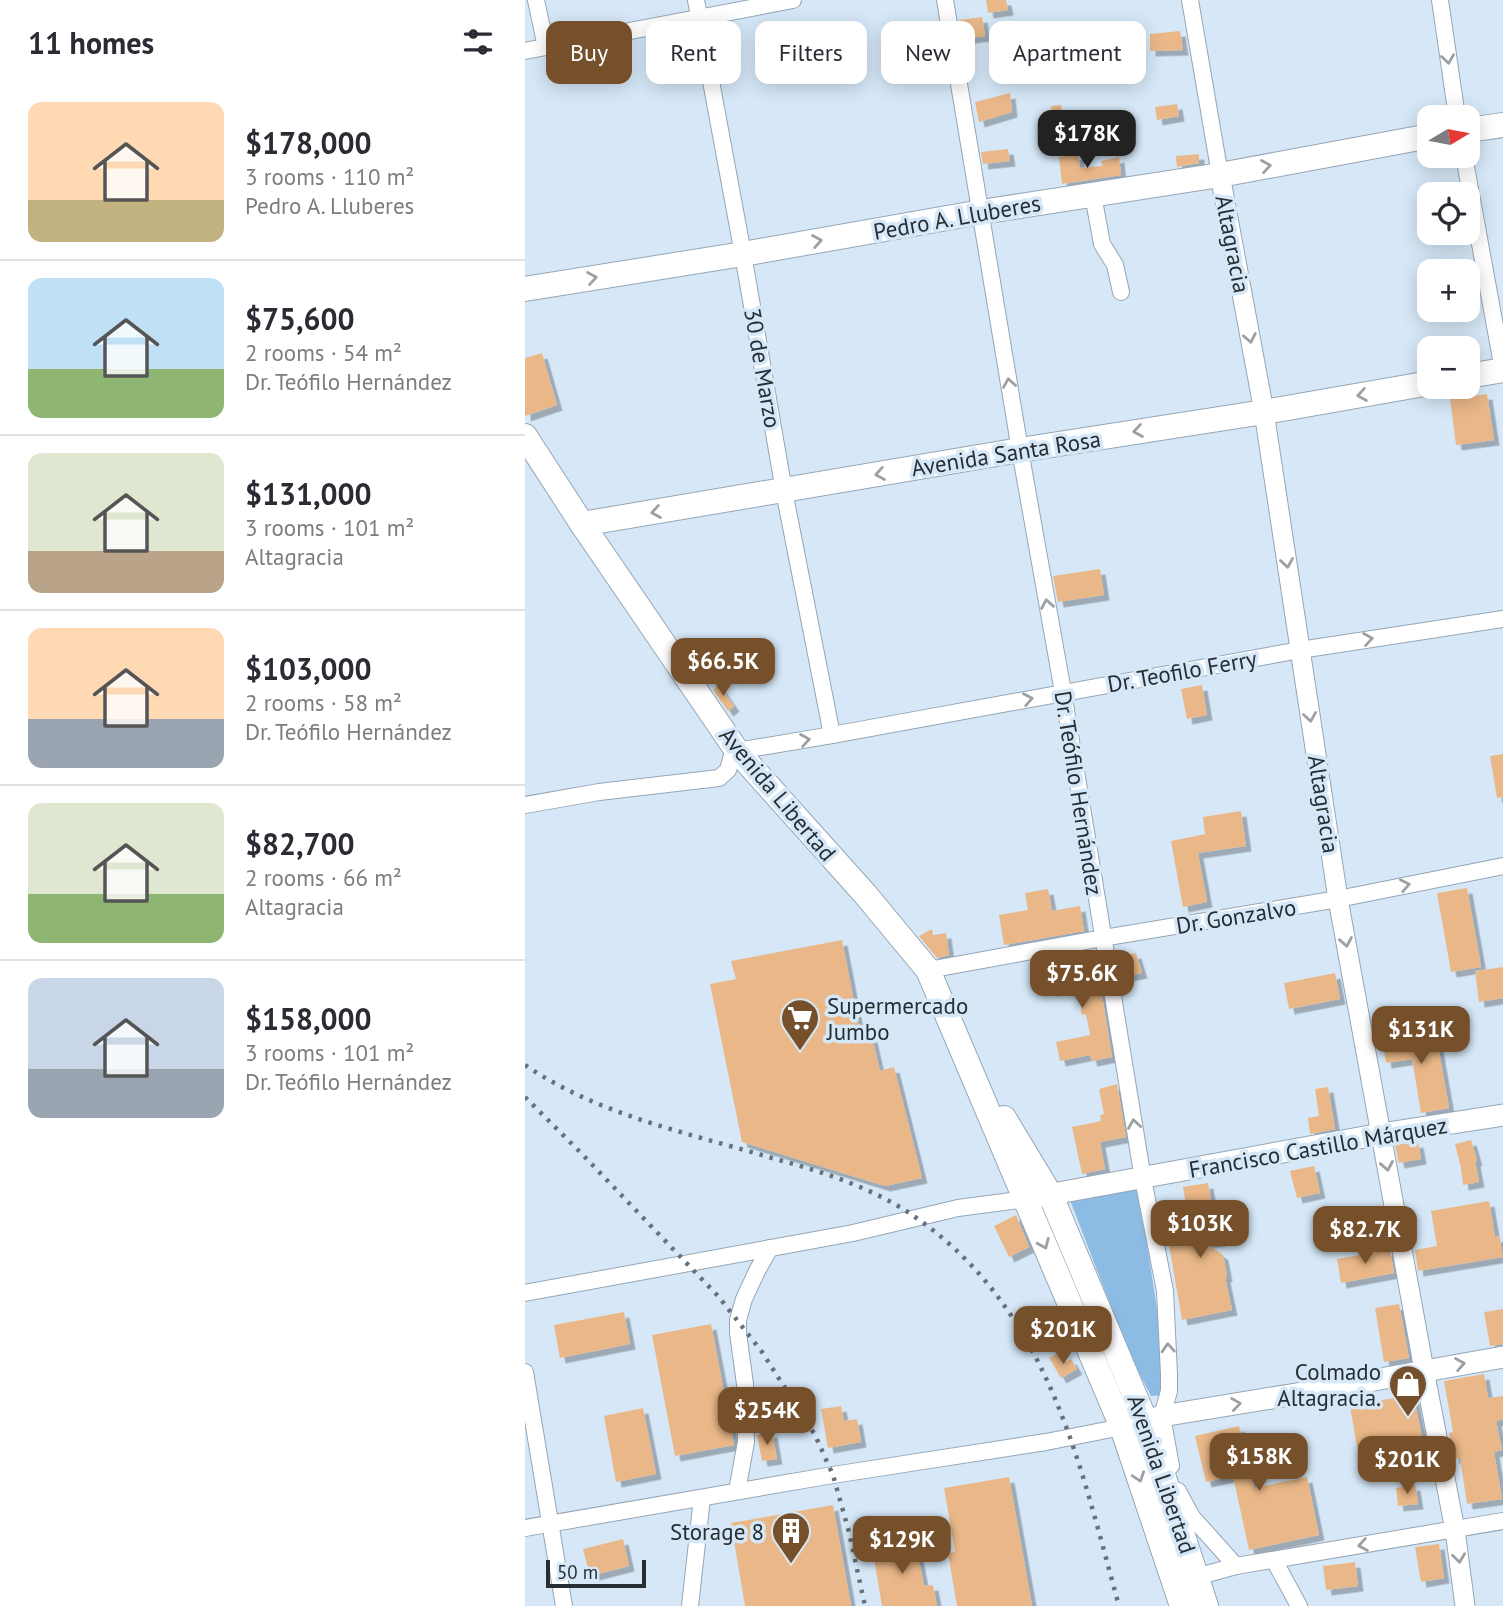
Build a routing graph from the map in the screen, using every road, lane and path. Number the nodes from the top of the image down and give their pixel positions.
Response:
1 (536, 0) edge
2 (696, 0) edge
3 (793, 0) edge
4 (945, 0) edge
5 (1190, 0) edge
6 (1440, 0) edge
7 (699, 17) junction
8 (632, 30) edge
9 (546, 47) joint
10 (525, 51) edge
11 (1455, 105) edge
12 (1503, 125) edge
13 (1481, 128) edge
14 (1417, 138) edge
15 (1466, 168) edge
16 (1220, 175) junction
17 (1093, 195) junction
18 (981, 212) junction
19 (743, 254) junction
20 (525, 289) edge
21 (1121, 292) dead end
22 (1503, 370) edge
23 (1480, 374) edge
24 (1417, 385) edge
25 (1264, 412) junction
26 (525, 436) edge
27 (1020, 450) junction
28 (784, 491) junction
29 (582, 524) junction
30 (1503, 618) edge
31 (1300, 650) junction
32 (1063, 692) junction
33 (832, 735) junction
34 (737, 751) junction
35 (525, 805) edge
36 (1503, 866) edge
37 (1338, 899) junction
38 (1103, 937) junction
39 (928, 970) junction
40 (960, 1046) junction
41 (1503, 1115) edge
42 (1381, 1134) junction
43 (1143, 1179) junction
44 (1051, 1196) junction
45 (1026, 1199) junction
46 (771, 1248) junction
47 (525, 1293) edge
48 (1503, 1357) edge
49 (1424, 1370) junction
50 (525, 1372) edge
51 (1143, 1421) junction
52 (737, 1491) junction
53 (702, 1498) junction
54 (1503, 1521) edge
55 (550, 1524) junction
56 (525, 1528) edge
57 (1455, 1530) junction
58 (1274, 1560) junction
59 (1236, 1566) junction
60 (1185, 1589) edge
61 (564, 1606) edge
62 (690, 1606) edge
63 (1206, 1606) edge
64 (1299, 1606) edge
65 (1465, 1606) edge

1 - 9 street
2 - 7 street, 30 de Marzo
3 - 7 street
4 - 18 street, Dr. Teófilo Hernández
5 - 16 street, Altagracia
6 -> 11 street
7 - 8 street
7 - 19 street, 30 de Marzo
9 - 10 street
12 - 13 main road
16 -> 14 main road, Pedro A. Lluberes
15 - 22 street
16 - 17 main road, Pedro A. Lluberes
16 -> 25 street, Altagracia
17 - 18 main road, Pedro A. Lluberes
17 - 21 street
19 -> 18 main road, Pedro A. Lluberes
27 -> 18 street, Dr. Teófilo Hernández
20 -> 19 main road, Pedro A. Lluberes
19 - 28 street, 30 de Marzo
22 - 23 main road
24 -> 25 main road, Avenida Santa Rosa
25 -> 27 main road, Avenida Santa Rosa
25 -> 31 street, Altagracia
26 - 29 main road, Avenida Libertad
27 -> 28 main road, Avenida Santa Rosa
32 -> 27 street, Dr. Teófilo Hernández
28 -> 29 main road, Avenida Santa Rosa
28 - 33 street, 30 de Marzo
29 - 34 main road, Avenida Libertad
31 -> 30 street, Dr. Teofilo Ferry
31 - 32 street, Dr. Teofilo Ferry
31 -> 37 street, Altagracia
33 -> 32 street, Dr. Teofilo Ferry
32 - 38 street, Dr. Teófilo Hernández
34 -> 33 street, Dr. Teofilo Ferry
34 - 35 street
34 - 39 main road, Avenida Libertad
37 -> 36 street, Dr. Gonzalvo
37 - 38 street, Dr. Gonzalvo
37 -> 42 street, Altagracia
38 - 39 street, Dr. Gonzalvo
43 -> 38 street, Dr. Teófilo Hernández
39 - 40 main road, Avenida Libertad
40 - 44 main road, Avenida Libertad
40 - 45 main road, Avenida Libertad
41 - 42 main road, Francisco Castillo Márquez
42 - 43 main road, Francisco Castillo Márquez
42 -> 49 street, Altagracia
43 - 44 main road, Francisco Castillo Márquez
51 -> 43 street, Dr. Teófilo Hernández
44 - 45 main road, Francisco Castillo Márquez
44 - 51 main road, Avenida Libertad
45 - 46 street
45 -> 51 main road, Avenida Libertad
46 - 47 street
46 - 52 street
49 -> 48 main road
51 -> 49 main road
49 - 57 street, Altagracia
50 - 55 street
51 - 52 street
51 - 59 street, Dr. Teófilo Hernández
51 - 60 main road, Avenida Libertad
52 - 53 street
53 - 55 street
53 - 62 street
54 - 57 street
55 - 56 street
55 - 61 street
57 -> 58 street
57 -> 65 street, Altagracia
58 - 59 street
58 - 64 street
59 - 60 street
60 - 63 main road, Avenida Libertad

